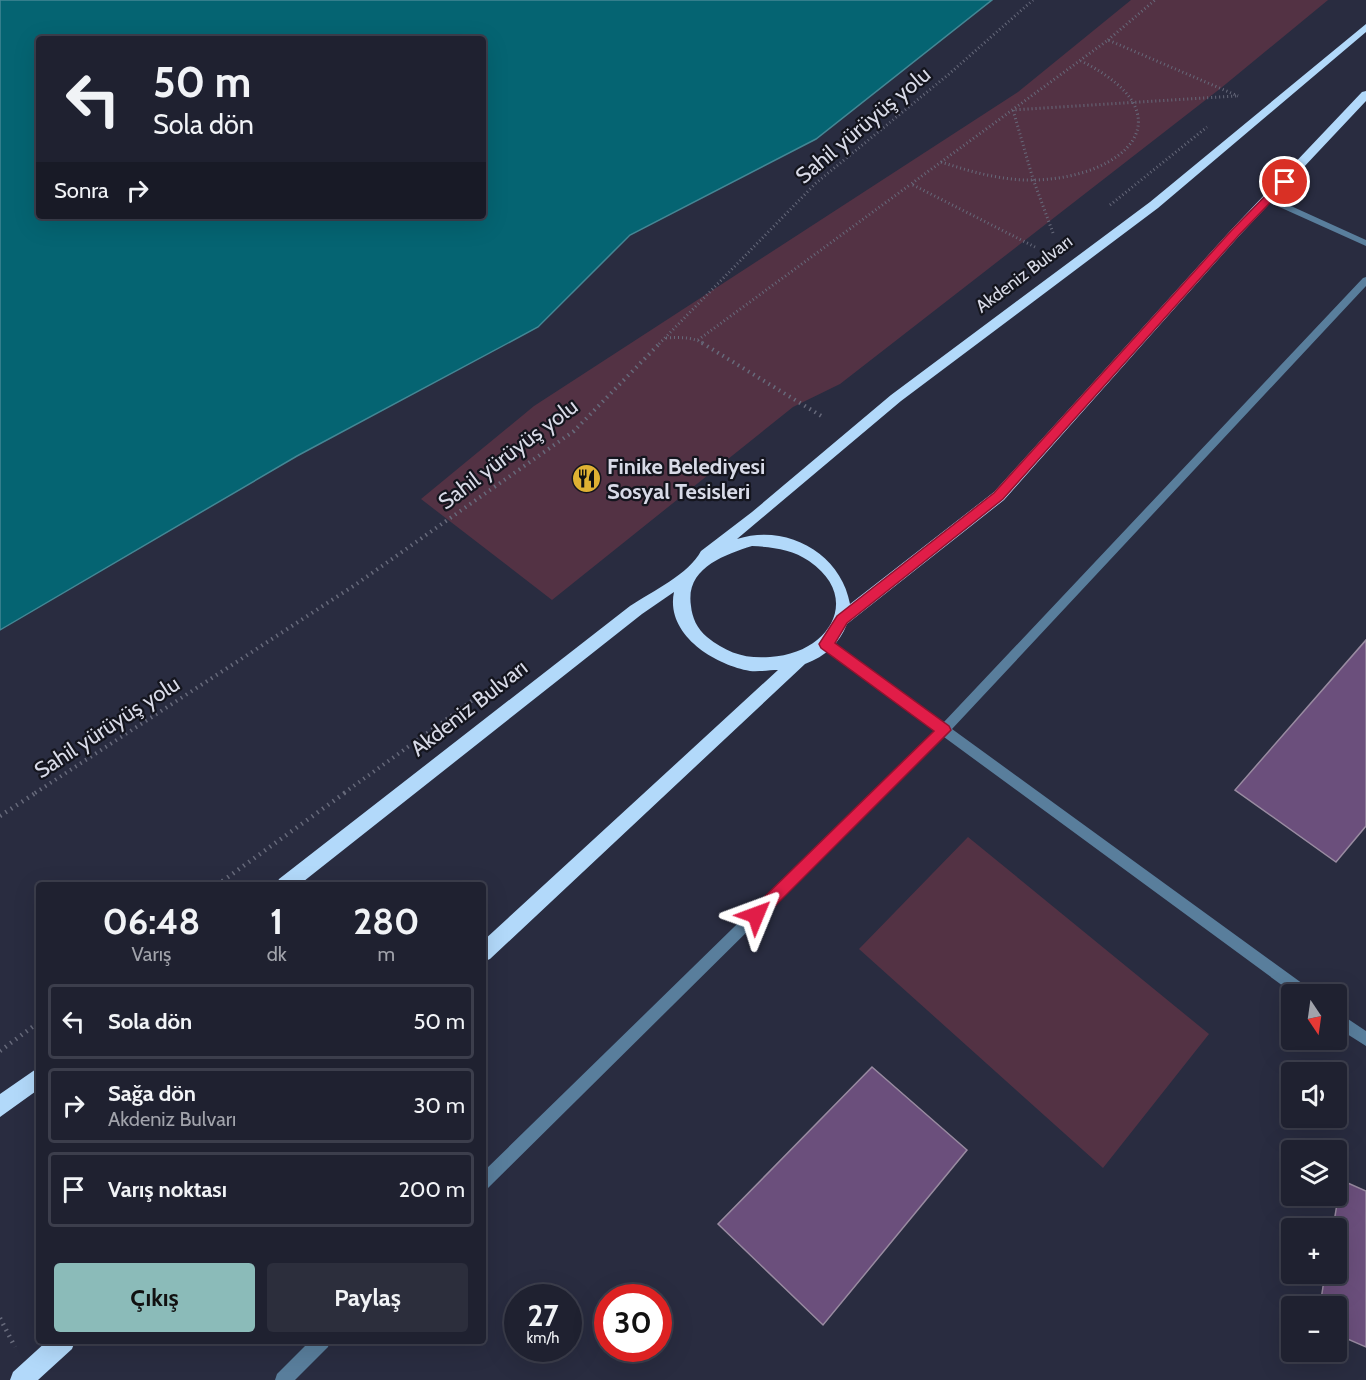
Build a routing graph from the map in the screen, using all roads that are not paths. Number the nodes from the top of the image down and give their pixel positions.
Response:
1 (1366, 27) edge
2 (1366, 94) edge
3 (1269, 199) junction
4 (1366, 243) edge
5 (1366, 280) edge
6 (706, 555) junction
7 (688, 575) junction
8 (842, 619) junction
9 (826, 644) junction
10 (800, 660) junction
11 (944, 730) junction
12 (289, 882) edge
13 (486, 950) edge
14 (1291, 984) edge
15 (1347, 1026) edge
16 (1366, 1040) edge
17 (36, 1079) edge
18 (0, 1107) edge
19 (486, 1180) edge
20 (60, 1344) edge
21 (319, 1344) edge
22 (21, 1380) edge
23 (283, 1380) edge

1 - 6 highway, Akdeniz Bulvarı
2 - 3 highway
3 - 4 street
3 - 8 highway
5 - 11 street
6 - 7 highway
6 - 8 highway
7 - 10 highway
7 - 12 highway, Akdeniz Bulvarı
8 - 9 highway
9 - 10 highway
9 - 11 street
10 - 13 highway
11 - 14 street
11 - 19 street
15 - 16 street
17 - 18 highway
20 - 22 highway
21 - 23 street

